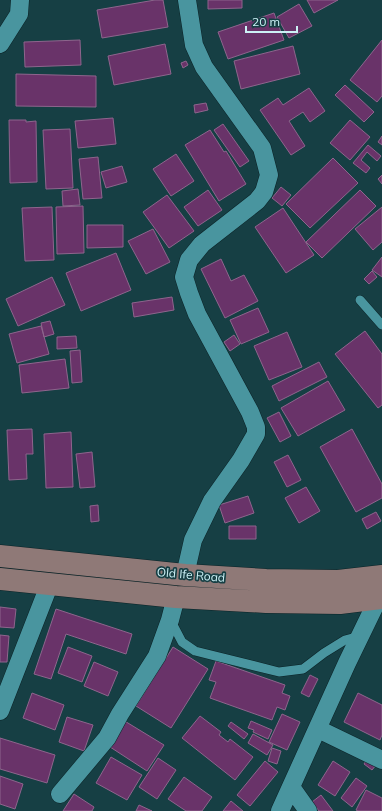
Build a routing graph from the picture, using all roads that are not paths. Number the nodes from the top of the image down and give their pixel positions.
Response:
1 (20, 0) edge
2 (187, 0) edge
3 (0, 44) edge
4 (360, 300) dead end
5 (382, 325) edge
6 (0, 556) edge
7 (185, 575) junction
8 (382, 576) edge
9 (0, 579) edge
10 (50, 583) junction
11 (176, 597) junction
12 (380, 599) edge
13 (170, 620) junction
14 (360, 636) junction
15 (0, 711) edge
16 (318, 729) junction
17 (382, 760) edge
18 (291, 787) junction
19 (60, 794) dead end
20 (280, 811) edge
21 (308, 811) edge

1 - 3 street
2 - 7 street
4 - 5 lane
6 - 7 main road, Old Ife Road
7 - 8 main road, Old Ife Road
9 - 10 main road, Old Ife Road
10 - 11 main road, Old Ife Road
10 - 15 street
11 - 12 main road, Old Ife Road
11 - 13 street
12 - 14 street
13 - 14 lane
13 - 19 street
14 - 16 street
16 - 17 street
16 - 18 street
18 - 20 street
18 - 21 street

